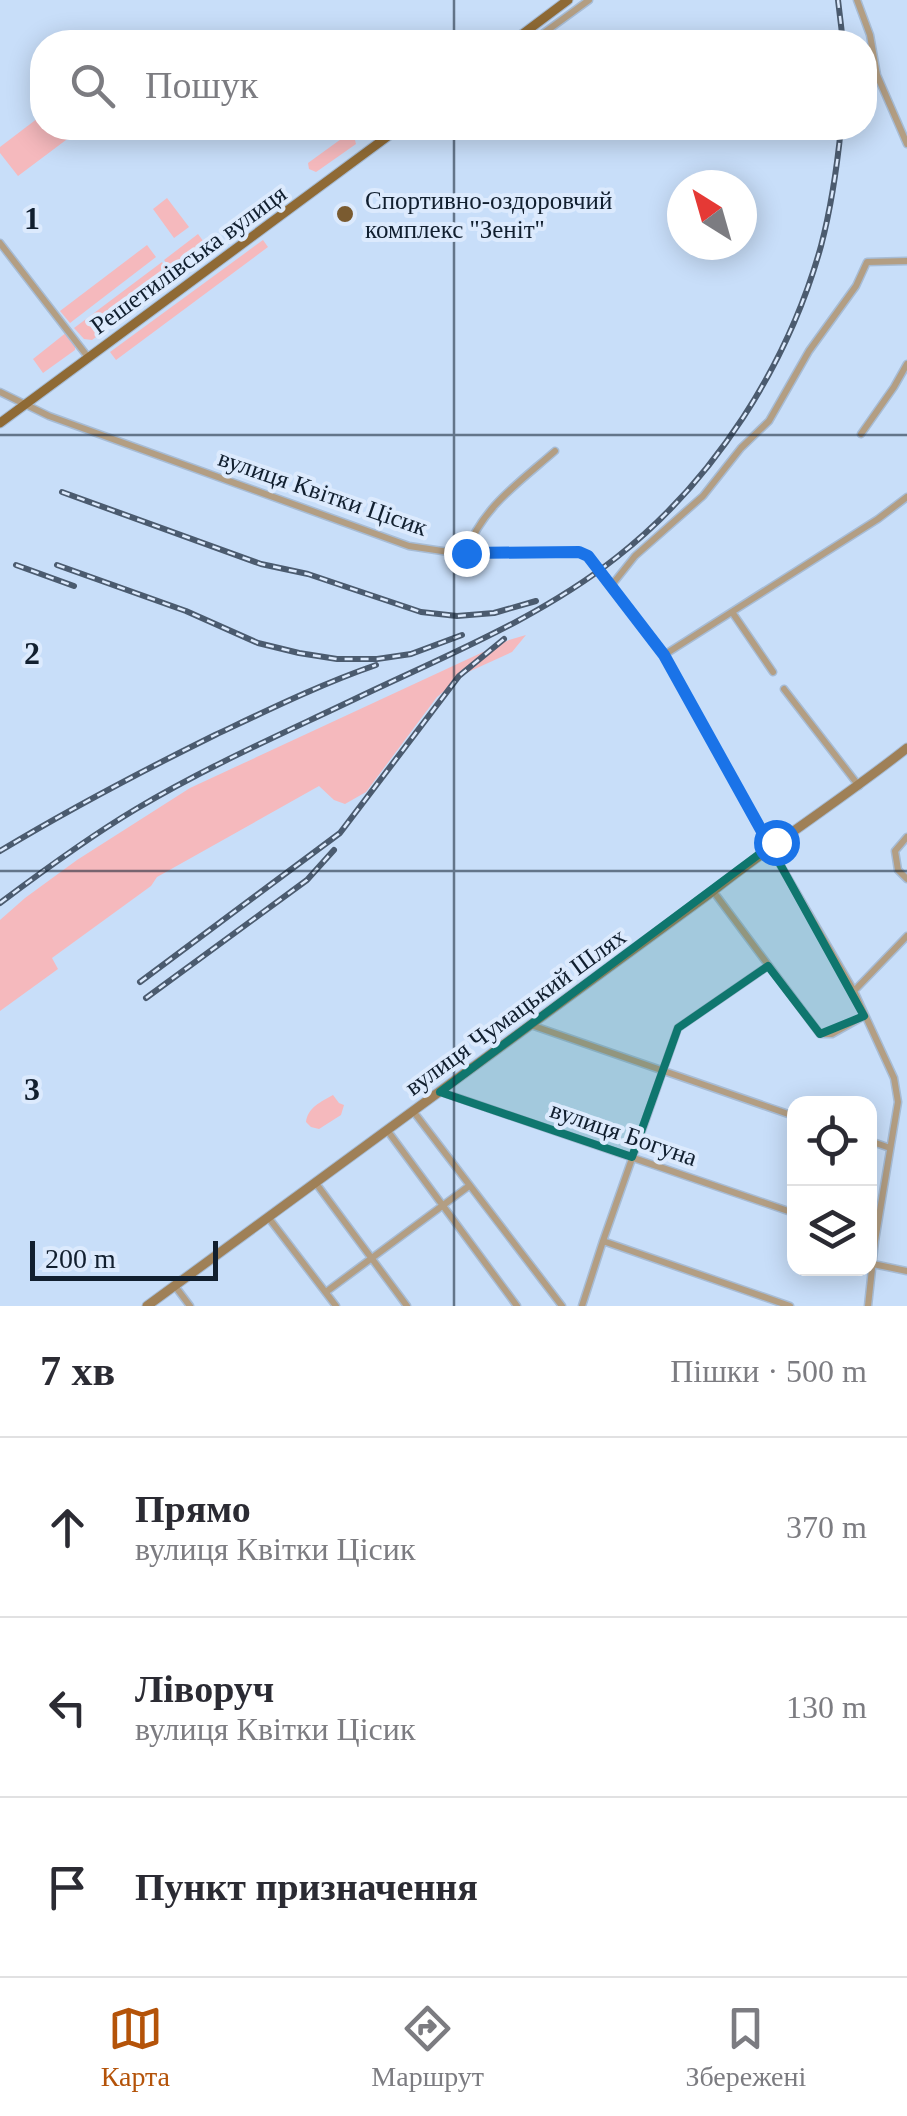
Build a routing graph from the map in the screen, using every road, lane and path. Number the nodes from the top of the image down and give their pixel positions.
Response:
1 (568, 0) edge
2 (589, 0) edge
3 (857, 0) edge
4 (528, 30) edge
5 (548, 30) edge
6 (868, 30) edge
7 (877, 77) edge
8 (383, 140) edge
9 (907, 144) edge
10 (0, 244) edge
11 (907, 261) edge
12 (88, 358) junction
13 (907, 364) edge
14 (0, 392) edge
15 (24, 405) junction
16 (0, 423) edge
17 (862, 434) dead end
18 (554, 451) dead end
19 (907, 497) edge
20 (466, 553) junction
21 (611, 586) junction
22 (732, 612) junction
23 (664, 655) junction
24 (773, 672) dead end
25 (784, 689) dead end
26 (907, 748) edge
27 (859, 786) junction
28 (907, 837) edge
29 (770, 846) junction
30 (907, 879) edge
31 (713, 891) junction
32 (907, 936) edge
33 (904, 946) edge
34 (768, 966) junction
35 (854, 991) junction
36 (864, 1016) junction
37 (530, 1025) junction
38 (662, 1072) junction
39 (440, 1092) junction
40 (413, 1112) junction
41 (787, 1114) edge
42 (907, 1123) edge
43 (386, 1130) junction
44 (894, 1130) junction
45 (877, 1143) edge
46 (890, 1148) junction
47 (632, 1158) junction
48 (315, 1182) junction
49 (470, 1186) junction
50 (443, 1206) junction
51 (787, 1211) edge
52 (877, 1214) edge
53 (268, 1218) junction
54 (602, 1241) junction
55 (371, 1258) junction
56 (877, 1265) edge
57 (907, 1271) edge
58 (871, 1276) edge
59 (175, 1286) junction
60 (326, 1292) junction
61 (147, 1306) edge
62 (190, 1306) edge
63 (336, 1306) edge
64 (407, 1306) edge
65 (517, 1306) edge
66 (562, 1306) edge
67 (582, 1306) edge
68 (790, 1306) edge
69 (868, 1306) edge

1 - 4 main road
2 - 5 street
3 - 6 street
7 - 9 street
8 - 12 main road, Решетилівська вулиця
10 - 12 street
11 - 21 street
12 - 15 main road, Решетилівська вулиця
13 - 17 street
14 - 15 street, вулиця Квітки Цісик
15 - 16 main road, Решетилівська вулиця
15 - 20 street, вулиця Квітки Цісик
18 - 20 street
19 - 22 street
20 - 21 street, вулиця Квітки Цісик
21 - 23 street, вулиця Квітки Цісик
22 - 23 street
22 - 24 street
23 - 29 street, вулиця Квітки Цісик
25 - 27 street
26 - 27 main road, вулиця Чумацький Шлях
27 - 29 main road, вулиця Чумацький Шлях
28 - 30 street
29 - 31 main road, вулиця Чумацький Шлях
29 - 35 street, вулиця Квітки Цісик
31 - 34 street
31 - 37 main road, вулиця Чумацький Шлях
32 - 33 street
33 - 35 street
34 - 36 street
34 - 38 street
35 - 36 street, вулиця Квітки Цісик
36 - 44 street, вулиця Квітки Цісик
37 - 38 street
37 - 39 main road, вулиця Чумацький Шлях
38 - 41 street
38 - 47 street
39 - 40 main road, вулиця Чумацький Шлях
39 - 47 street, вулиця Богуна
40 - 43 main road, вулиця Чумацький Шлях
40 - 49 street
42 - 44 street
43 - 48 main road, вулиця Чумацький Шлях
43 - 50 street
44 - 46 street, вулиця Квітки Цісик
45 - 46 street
46 - 52 street, вулиця Квітки Цісик
47 - 51 street, вулиця Богуна
47 - 54 street
48 - 53 main road, вулиця Чумацький Шлях
48 - 55 street
49 - 50 street
49 - 66 street
50 - 55 street
50 - 65 street
53 - 59 main road, вулиця Чумацький Шлях
53 - 60 street
54 - 67 street
54 - 68 street
55 - 60 street
55 - 64 street
56 - 57 street
58 - 69 street, вулиця Квітки Цісик
59 - 61 main road, вулиця Чумацький Шлях
59 - 62 street
60 - 63 street

